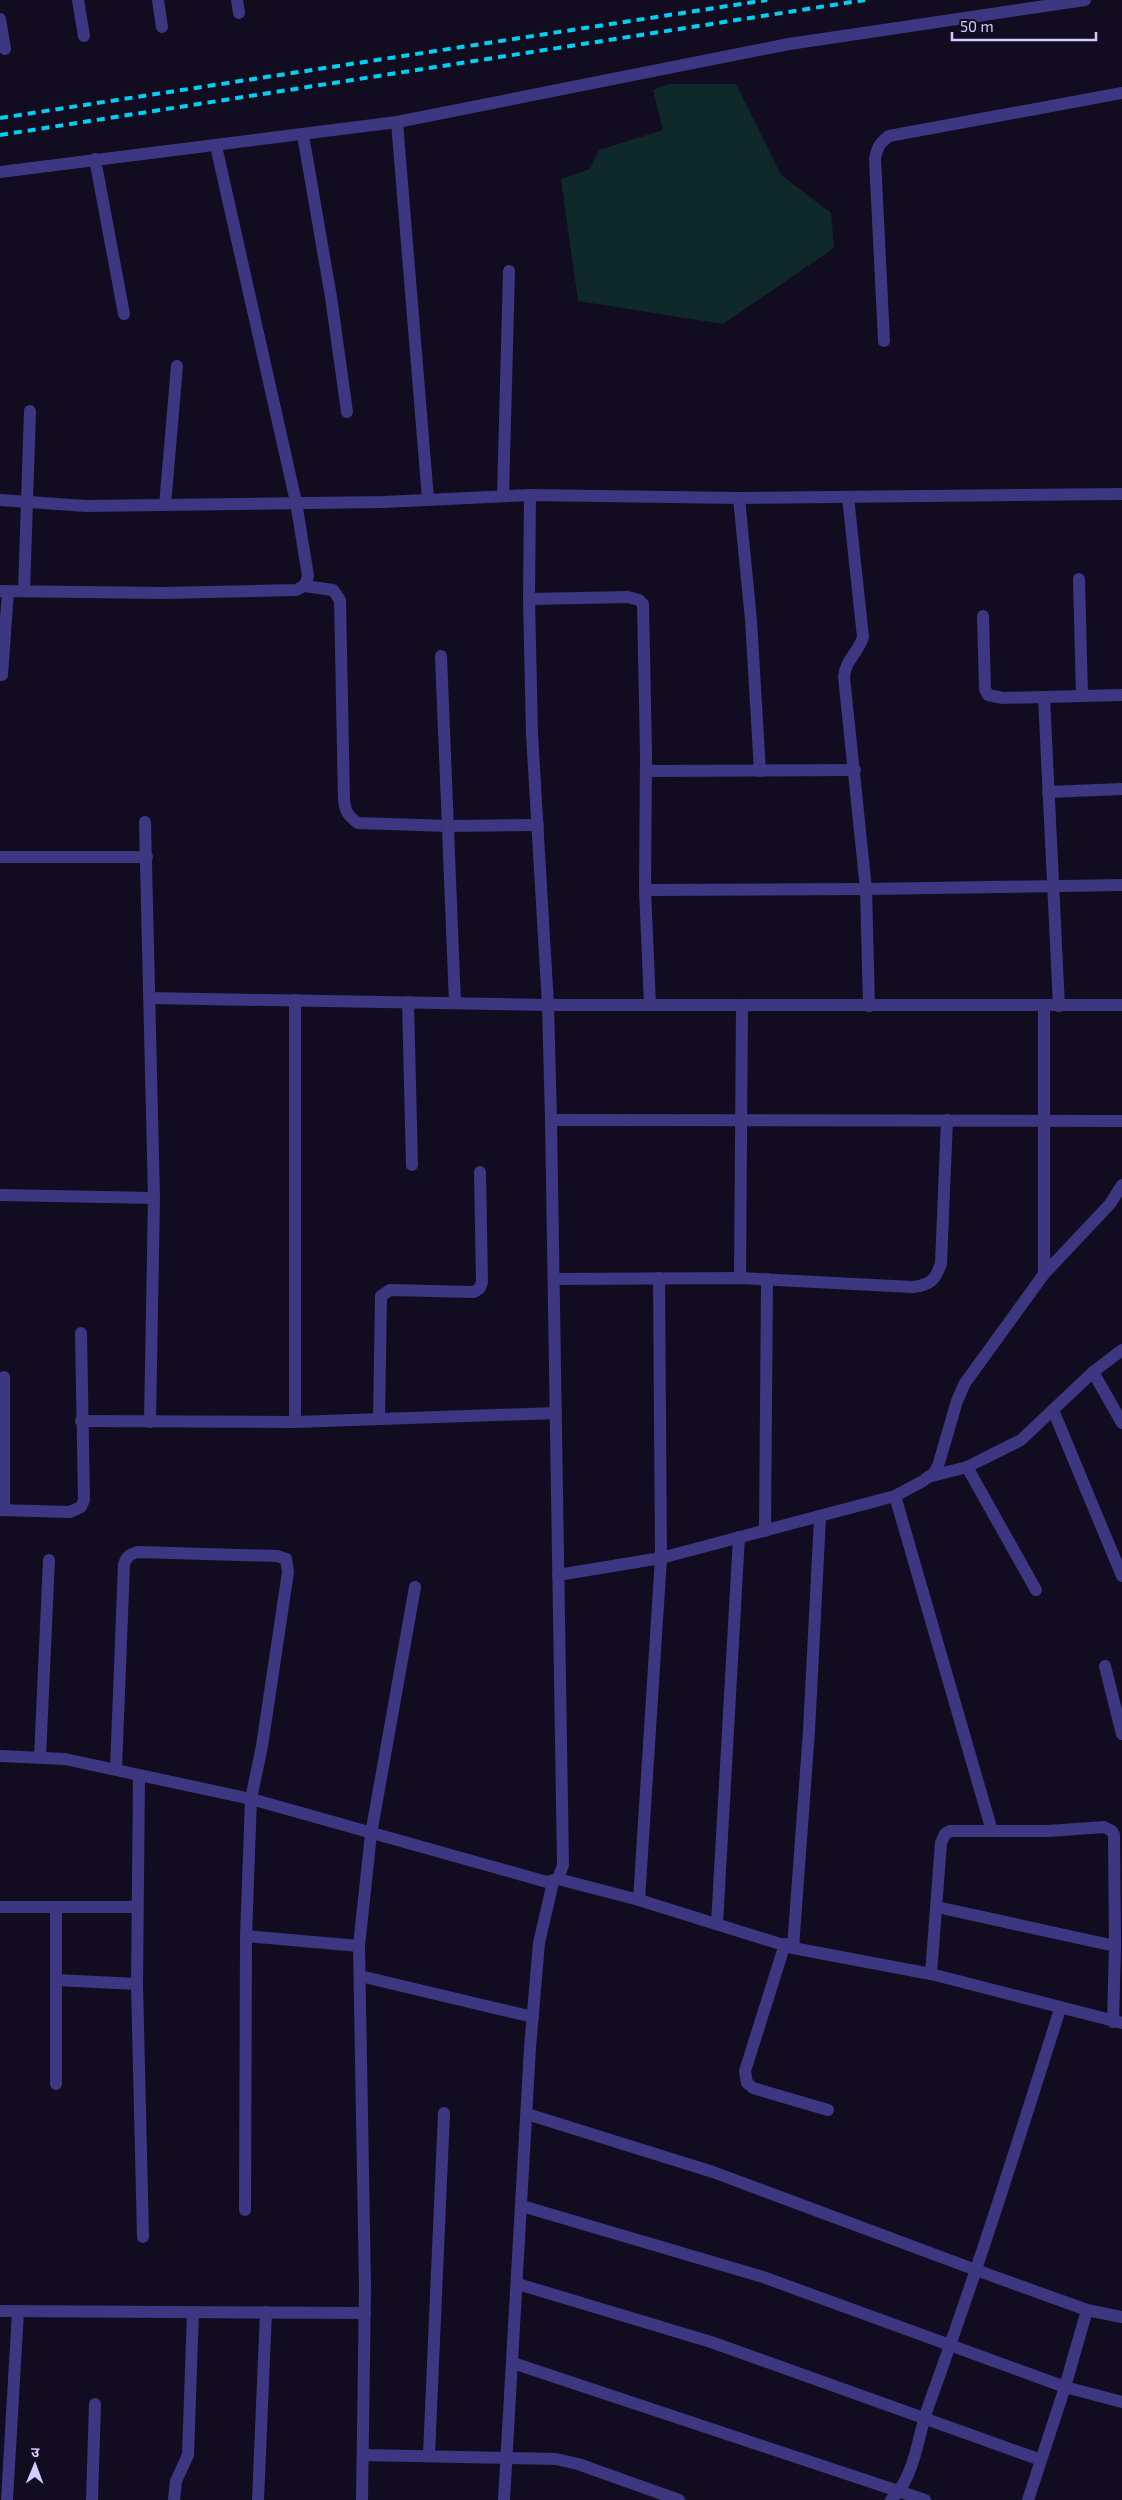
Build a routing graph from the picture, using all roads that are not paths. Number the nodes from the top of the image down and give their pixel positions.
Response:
1 (78, 0) edge
2 (158, 0) edge
3 (237, 0) edge
4 (1085, 0) edge
5 (239, 13) dead end
6 (0, 19) edge
7 (162, 27) dead end
8 (84, 36) dead end
9 (5, 49) dead end
10 (1122, 93) edge
11 (397, 122) junction
12 (303, 135) junction
13 (216, 146) junction
14 (95, 159) junction
15 (0, 172) edge
16 (509, 271) dead end
17 (124, 314) dead end
18 (884, 340) dead end
19 (177, 366) dead end
20 (30, 411) dead end
21 (347, 412) dead end
22 (1122, 494) edge
23 (530, 495) junction
24 (503, 496) junction
25 (848, 497) junction
26 (739, 498) junction
27 (428, 499) junction
28 (0, 500) edge
29 (27, 502) junction
30 (296, 502) junction
31 (164, 505) junction
32 (1079, 579) dead end
33 (304, 586) junction
34 (4, 591) edge
35 (24, 591) junction
36 (529, 599) junction
37 (984, 616) dead end
38 (442, 656) dead end
39 (2, 675) dead end
40 (1122, 695) edge
41 (1082, 696) junction
42 (1044, 697) junction
43 (854, 770) junction
44 (646, 771) junction
45 (760, 771) junction
46 (1122, 790) edge
47 (1048, 792) junction
48 (145, 822) dead end
49 (538, 825) junction
50 (449, 826) junction
51 (0, 857) edge
52 (147, 857) junction
53 (1054, 885) junction
54 (1122, 885) edge
55 (866, 889) junction
56 (646, 890) junction
57 (149, 998) junction
58 (295, 1000) junction
59 (408, 1002) junction
60 (455, 1003) junction
61 (548, 1005) junction
62 (650, 1005) junction
63 (742, 1005) junction
64 (1122, 1005) edge
65 (869, 1006) junction
66 (1059, 1006) junction
67 (1044, 1007) junction
68 (551, 1120) junction
69 (742, 1120) junction
70 (947, 1120) junction
71 (1044, 1121) junction
72 (1122, 1122) edge
73 (412, 1165) dead end
74 (480, 1172) dead end
75 (1122, 1186) edge
76 (0, 1195) edge
77 (154, 1198) junction
78 (1044, 1274) junction
79 (659, 1278) junction
80 (740, 1278) junction
81 (555, 1279) junction
82 (766, 1279) junction
83 (80, 1333) dead end
84 (1122, 1350) edge
85 (1093, 1372) junction
86 (4, 1377) dead end
87 (1052, 1410) junction
88 (556, 1413) junction
89 (379, 1419) junction
90 (82, 1420) junction
91 (150, 1422) junction
92 (295, 1422) junction
93 (1122, 1423) edge
94 (967, 1467) junction
95 (928, 1477) junction
96 (895, 1496) junction
97 (2, 1510) edge
98 (820, 1518) junction
99 (765, 1531) junction
100 (739, 1537) junction
101 (662, 1558) junction
102 (49, 1560) dead end
103 (558, 1575) junction
104 (1122, 1576) edge
105 (415, 1587) dead end
106 (1036, 1590) dead end
107 (1105, 1666) dead end
108 (1122, 1734) edge
109 (0, 1756) edge
110 (40, 1757) junction
111 (116, 1769) junction
112 (139, 1776) junction
113 (251, 1799) junction
114 (992, 1831) junction
115 (371, 1834) junction
116 (1118, 1856) edge
117 (556, 1881) junction
118 (639, 1900) junction
119 (0, 1907) edge
120 (56, 1907) junction
121 (137, 1907) junction
122 (937, 1907) junction
123 (717, 1924) junction
124 (246, 1936) junction
125 (359, 1946) junction
126 (789, 1946) junction
127 (1116, 1946) junction
128 (931, 1974) junction
129 (360, 1976) junction
130 (56, 1980) junction
131 (137, 1984) junction
132 (1060, 2009) junction
133 (533, 2016) junction
134 (1118, 2022) edge
135 (56, 2084) dead end
136 (828, 2110) dead end
137 (444, 2113) dead end
138 (527, 2114) junction
139 (522, 2206) junction
140 (245, 2210) dead end
141 (142, 2237) dead end
142 (976, 2270) junction
143 (518, 2284) junction
144 (1087, 2310) junction
145 (0, 2311) edge
146 (18, 2311) junction
147 (193, 2312) junction
148 (266, 2312) junction
149 (365, 2313) junction
150 (1122, 2317) edge
151 (951, 2344) junction
152 (513, 2363) junction
153 (1065, 2387) junction
154 (1122, 2402) edge
155 (95, 2404) dead end
156 (925, 2416) junction
157 (364, 2454) junction
158 (429, 2455) junction
159 (506, 2457) junction
160 (1041, 2460) junction
161 (901, 2490) junction
162 (5, 2497) edge
163 (92, 2500) edge
164 (174, 2500) edge
165 (258, 2500) edge
166 (362, 2500) edge
167 (504, 2500) edge
168 (678, 2500) edge
169 (891, 2500) edge
170 (924, 2500) edge
171 (1028, 2500) edge

1 - 8 street
2 - 7 street
3 - 5 street
4 - 11 street
6 - 9 street
10 - 18 street
11 - 12 street
11 - 27 street
12 - 13 street
12 - 21 street
13 - 14 street
13 - 30 street
14 - 15 street
14 - 17 street
16 - 24 street
19 - 31 street
20 - 29 street
22 - 25 street
23 - 24 street
23 - 26 street
23 - 36 street
24 - 27 street
25 - 26 street
25 - 43 street
26 - 45 street
27 - 30 street
28 - 29 street
29 - 31 street
29 - 35 street
30 - 31 street
30 - 33 street
32 - 41 street
33 - 35 street
33 - 50 street
34 - 35 street
34 - 39 street
36 - 44 street
36 - 49 street
37 - 42 street
38 - 50 street
40 - 41 street
41 - 42 street
42 - 47 street
43 - 45 street
43 - 55 street
44 - 45 street
44 - 56 street
46 - 47 street
47 - 53 street
48 - 52 street
49 - 50 street
49 - 61 street
50 - 60 street
51 - 52 street
52 - 57 street
53 - 54 street
53 - 55 street
53 - 66 street
55 - 56 street
55 - 65 street
56 - 62 street
57 - 58 street
57 - 77 street
58 - 59 street
58 - 92 street
59 - 60 street
59 - 73 street
60 - 61 street
61 - 62 street
61 - 68 street
62 - 63 street
63 - 65 street
63 - 69 street
64 - 66 street
65 - 67 street
66 - 67 street
67 - 71 street
68 - 69 street
68 - 81 street
69 - 70 street
69 - 80 street
70 - 71 street
70 - 82 street
71 - 72 street
71 - 78 street
74 - 89 street
75 - 78 street
76 - 77 street
77 - 91 street
78 - 95 street
79 - 80 street
79 - 81 street
79 - 101 street
80 - 82 street
81 - 88 street
82 - 99 street
83 - 90 street
84 - 85 street
85 - 87 street
85 - 93 street
86 - 97 street
87 - 94 street
87 - 104 street
88 - 89 street
88 - 103 street
89 - 92 street
90 - 91 street
90 - 97 street
91 - 92 street
94 - 95 street
94 - 106 street
95 - 96 street
96 - 98 street
96 - 114 street
98 - 99 street
98 - 126 street
99 - 100 street
100 - 101 street
100 - 123 street
101 - 103 street
101 - 118 street
102 - 110 street
103 - 117 street
105 - 115 street
107 - 108 street
109 - 110 street
110 - 111 street
111 - 112 street
111 - 113 street
112 - 113 street
112 - 121 street
113 - 115 street
113 - 124 street
114 - 116 street
114 - 122 street
115 - 117 street
115 - 125 street
116 - 127 street
117 - 118 street
117 - 133 street
118 - 123 street
119 - 120 street
120 - 121 street
120 - 130 street
121 - 131 street
122 - 127 street
122 - 128 street
123 - 126 street
124 - 125 street
124 - 140 street
125 - 129 street
126 - 128 street
126 - 136 street
127 - 134 street
128 - 132 street
129 - 133 street
129 - 149 street
130 - 131 street
130 - 135 street
131 - 141 street
132 - 134 street
132 - 142 street
133 - 138 street
137 - 158 street
138 - 139 street
138 - 142 street
139 - 143 street
139 - 151 street
142 - 144 street
142 - 151 street
143 - 152 street
143 - 156 street
144 - 150 street
144 - 153 street
145 - 146 street
146 - 147 street
146 - 162 street
147 - 148 street
147 - 164 street
148 - 149 street
148 - 165 street
149 - 157 street
151 - 153 street
151 - 156 street
152 - 159 street
152 - 161 street
153 - 154 street
153 - 160 street
155 - 163 street
156 - 160 street
156 - 161 street
157 - 158 street
157 - 166 street
158 - 159 street
159 - 167 street
159 - 168 street
160 - 171 street
161 - 169 street
161 - 170 street

